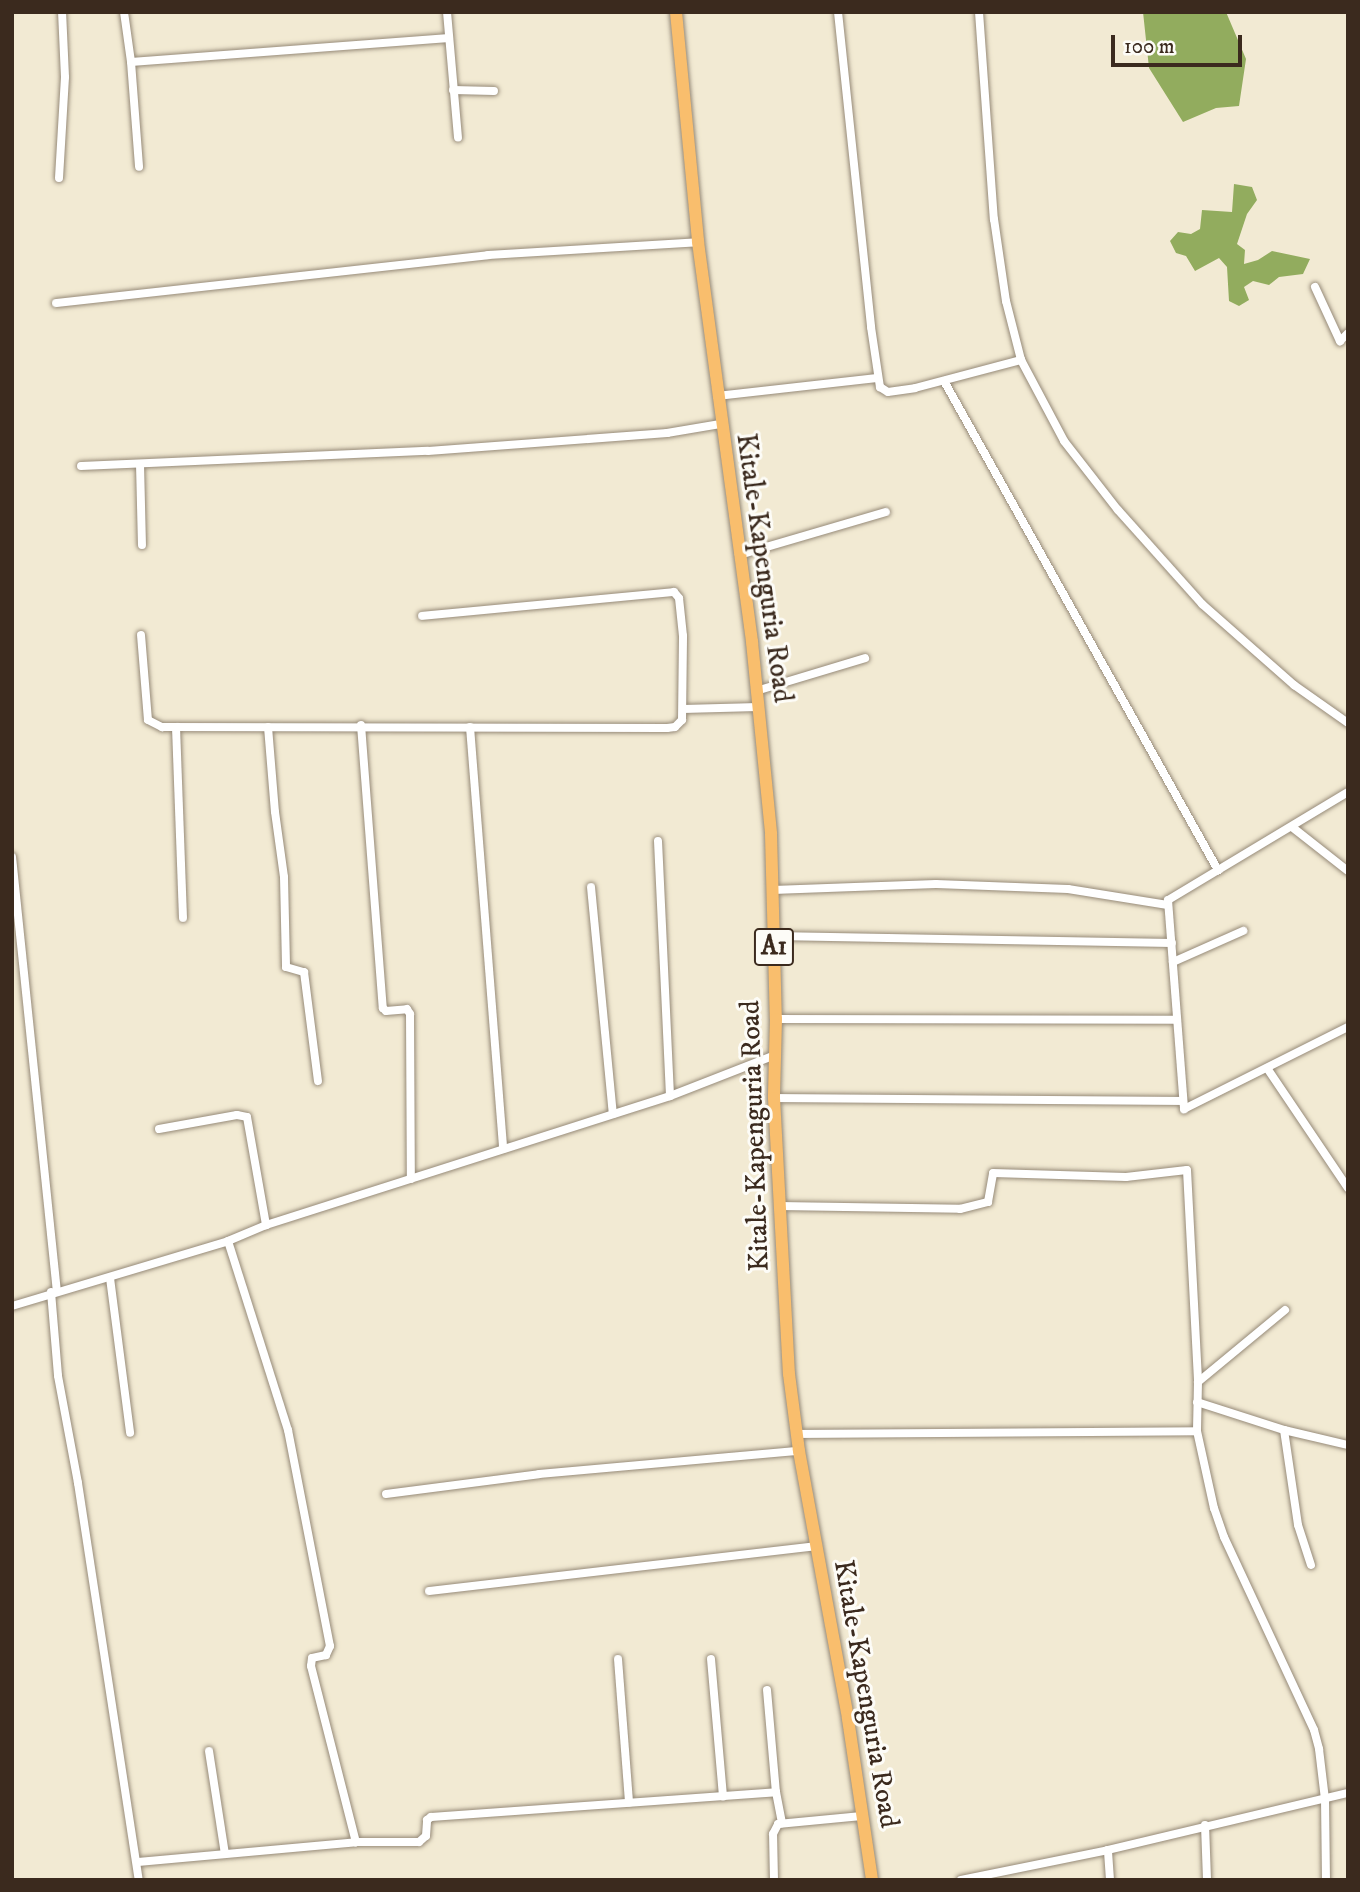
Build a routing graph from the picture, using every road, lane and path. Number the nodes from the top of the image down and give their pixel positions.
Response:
1 (61, 12) edge
2 (124, 12) edge
3 (447, 12) edge
4 (676, 12) edge
5 (838, 12) edge
6 (979, 12) edge
7 (449, 38) junction
8 (131, 62) junction
9 (453, 90) junction
10 (494, 91) dead end
11 (458, 138) dead end
12 (139, 167) dead end
13 (59, 178) dead end
14 (698, 242) junction
15 (1315, 287) dead end
16 (56, 303) dead end
17 (1348, 333) edge
18 (1021, 360) junction
19 (877, 378) junction
20 (944, 382) junction
21 (717, 396) junction
22 (720, 425) junction
23 (140, 464) junction
24 (81, 466) dead end
25 (886, 512) dead end
26 (142, 545) dead end
27 (739, 555) junction
28 (422, 616) dead end
29 (141, 635) dead end
30 (865, 658) dead end
31 (756, 691) junction
32 (758, 707) junction
33 (682, 709) junction
34 (1348, 723) edge
35 (360, 725) junction
36 (176, 727) junction
37 (268, 727) junction
38 (470, 727) junction
39 (1348, 792) edge
40 (1292, 827) junction
41 (658, 841) dead end
42 (12, 857) edge
43 (1218, 870) junction
44 (1348, 870) edge
45 (591, 887) dead end
46 (773, 890) junction
47 (1168, 905) junction
48 (183, 918) dead end
49 (1243, 930) dead end
50 (774, 936) junction
51 (1172, 943) junction
52 (1173, 962) junction
53 (776, 1019) junction
54 (1175, 1020) junction
55 (1348, 1027) edge
56 (775, 1055) junction
57 (1267, 1068) junction
58 (318, 1081) dead end
59 (670, 1096) junction
60 (774, 1098) junction
61 (1184, 1101) junction
62 (613, 1114) junction
63 (159, 1129) dead end
64 (503, 1149) junction
65 (411, 1179) junction
66 (1348, 1188) edge
67 (779, 1206) junction
68 (266, 1225) junction
69 (228, 1241) junction
70 (110, 1278) junction
71 (54, 1291) junction
72 (12, 1306) edge
73 (1285, 1310) dead end
74 (1198, 1382) junction
75 (1197, 1402) junction
76 (1284, 1430) junction
77 (1197, 1431) junction
78 (130, 1433) dead end
79 (797, 1434) junction
80 (1348, 1445) edge
81 (799, 1451) junction
82 (386, 1494) dead end
83 (815, 1546) junction
84 (1311, 1565) dead end
85 (429, 1591) dead end
86 (711, 1658) dead end
87 (618, 1659) dead end
88 (767, 1690) dead end
89 (209, 1751) dead end
90 (776, 1792) junction
91 (1348, 1793) edge
92 (723, 1796) junction
93 (1325, 1799) junction
94 (629, 1803) junction
95 (862, 1816) junction
96 (782, 1824) junction
97 (1205, 1825) junction
98 (356, 1843) junction
99 (1108, 1850) junction
100 (225, 1854) junction
101 (138, 1863) junction
102 (139, 1880) edge
103 (774, 1880) edge
104 (873, 1880) edge
105 (961, 1880) edge
106 (1110, 1880) edge
107 (1207, 1880) edge
108 (1326, 1880) edge

1 - 13 street
2 - 8 street
3 - 7 street
4 - 14 highway, Kitale-Kapenguria Road / A1
5 - 19 street
6 - 18 street
7 - 8 street
7 - 9 street
8 - 12 street
9 - 10 street
9 - 11 street
14 - 16 street
14 - 21 highway, Kitale-Kapenguria Road / A1
15 - 17 street
18 - 20 street
18 - 34 street
19 - 20 street
19 - 21 street
20 - 43 street
21 - 22 highway, Kitale-Kapenguria Road / A1
22 - 23 street
22 - 27 highway, Kitale-Kapenguria Road / A1
23 - 24 street
23 - 26 street
25 - 27 street
27 - 31 highway, Kitale-Kapenguria Road / A1
28 - 33 street
29 - 36 street
30 - 31 street
31 - 32 highway, Kitale-Kapenguria Road / A1
32 - 33 street
32 - 46 highway, Kitale-Kapenguria Road / A1
33 - 38 street
35 - 37 street
35 - 38 street
35 - 65 street
36 - 37 street
36 - 48 street
37 - 58 street
38 - 64 street
39 - 40 street
40 - 43 street
40 - 44 street
41 - 59 street
42 - 71 street
43 - 47 street
45 - 62 street
46 - 47 street
46 - 50 highway, Kitale-Kapenguria Road / A1
47 - 51 street
49 - 52 street
50 - 51 street
50 - 53 highway, Kitale-Kapenguria Road / A1
51 - 52 street
52 - 54 street
53 - 54 street
53 - 56 highway, Kitale-Kapenguria Road / A1
54 - 61 street
55 - 57 street
56 - 59 street
56 - 60 highway, Kitale-Kapenguria Road / A1
57 - 61 street
57 - 66 street
59 - 62 street
60 - 61 street
60 - 67 highway, Kitale-Kapenguria Road / A1
62 - 64 street
63 - 68 street
64 - 65 street
65 - 68 street
67 - 74 street
67 - 79 highway, Kitale-Kapenguria Road / A1
68 - 69 street
69 - 70 street
69 - 98 street
70 - 71 street
70 - 78 street
71 - 72 street
71 - 101 street
73 - 74 street
74 - 75 street
75 - 76 street
75 - 77 street
76 - 80 street
76 - 84 street
77 - 79 street
77 - 93 street
79 - 81 highway, Kitale-Kapenguria Road / A1
81 - 82 street
81 - 83 highway, Kitale-Kapenguria Road / A1
83 - 85 street
83 - 95 highway, Kitale-Kapenguria Road / A1
86 - 92 street
87 - 94 street
88 - 90 street
89 - 100 street
90 - 92 street
90 - 96 street
91 - 93 street
92 - 94 street
93 - 97 street
93 - 108 street
94 - 98 street
95 - 96 street
95 - 104 highway, Kitale-Kapenguria Road / A1
96 - 103 street
97 - 99 street
97 - 107 street
98 - 100 street
99 - 105 street
99 - 106 street
100 - 101 street
101 - 102 street

